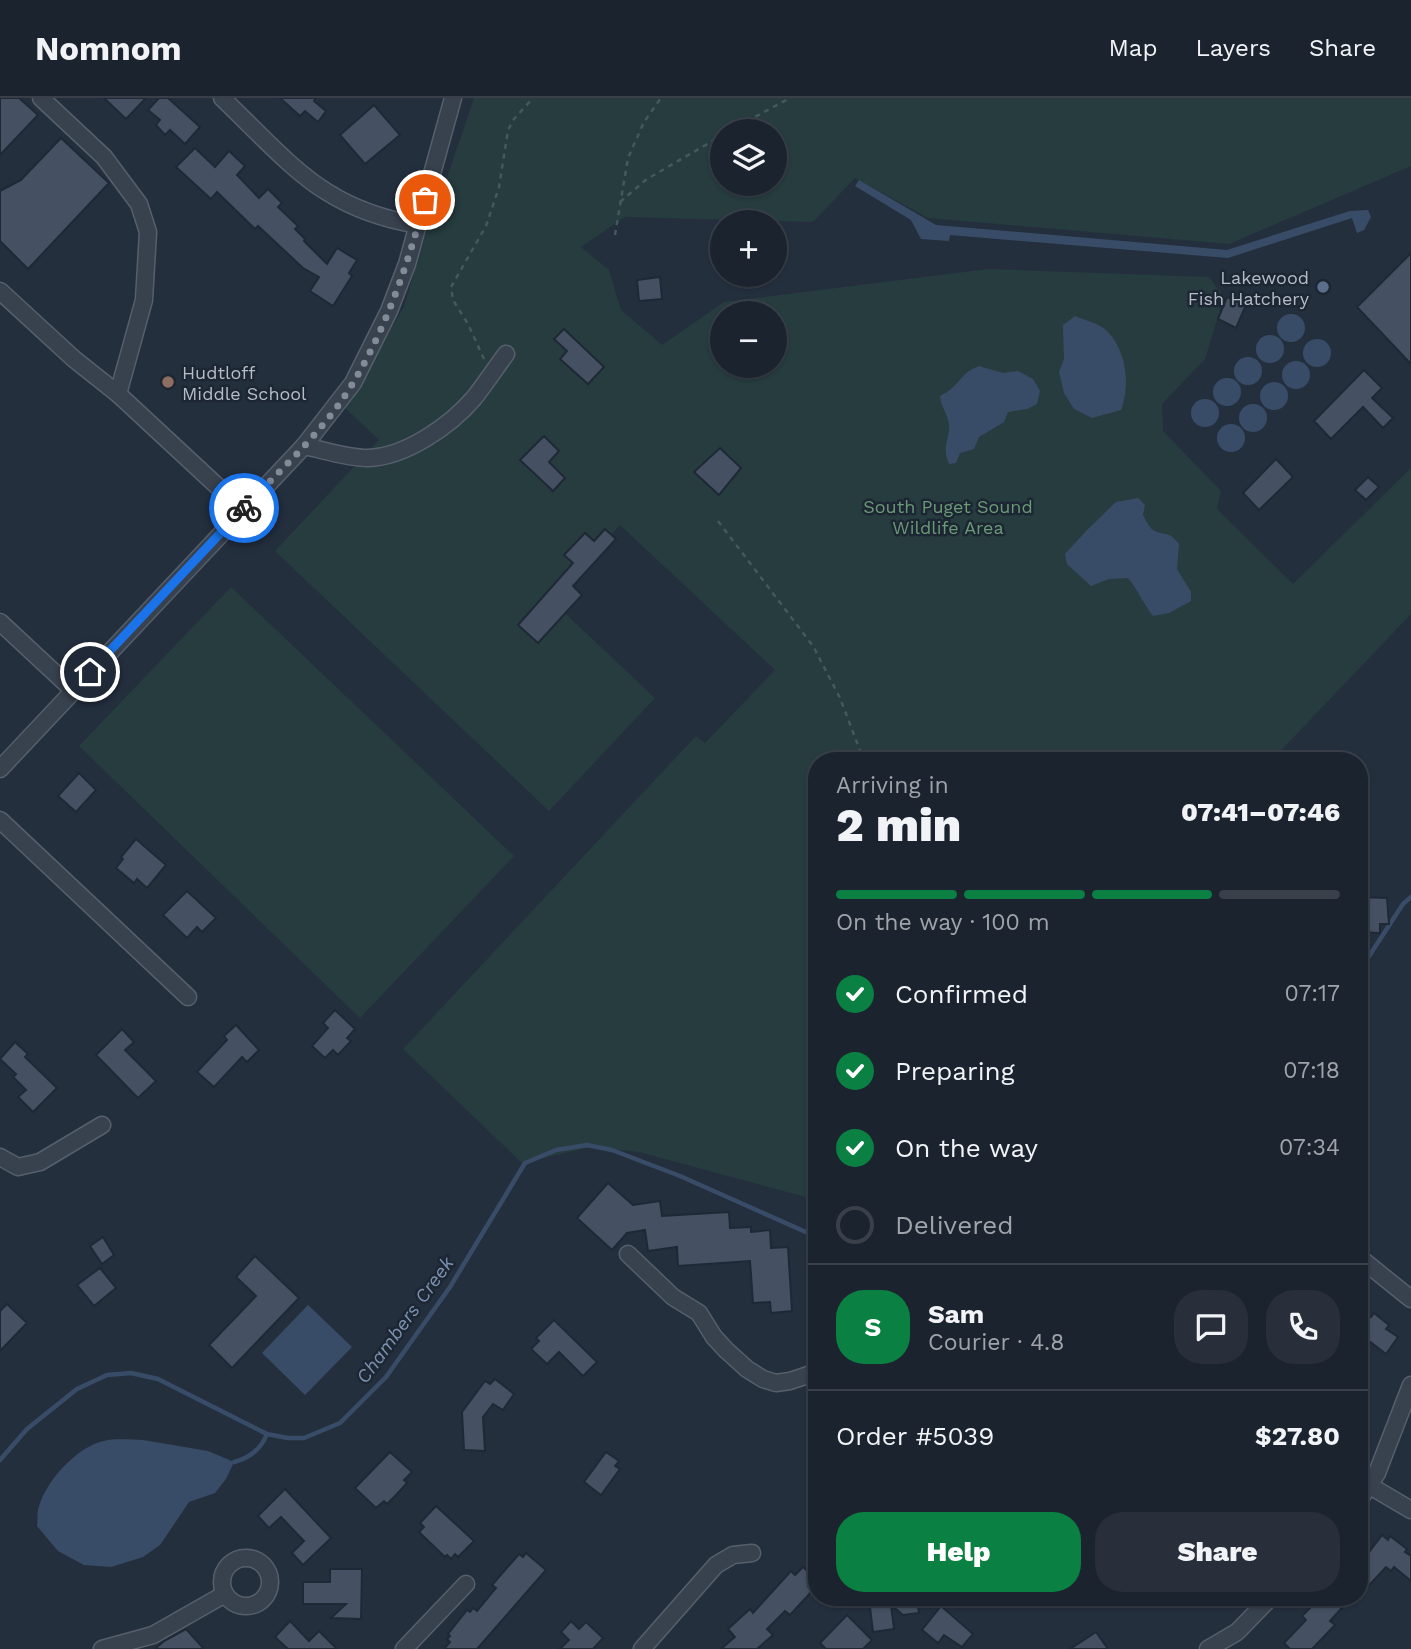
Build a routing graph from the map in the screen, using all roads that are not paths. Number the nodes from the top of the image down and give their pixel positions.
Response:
1 (41, 98) edge
2 (222, 98) edge
3 (453, 98) edge
4 (418, 225) junction
5 (0, 291) edge
6 (506, 354) dead end
7 (118, 394) junction
8 (304, 446) junction
9 (243, 510) junction
10 (0, 622) edge
11 (73, 690) junction
12 (0, 769) edge
13 (0, 820) edge
14 (188, 998) dead end
15 (102, 1125) dead end
16 (0, 1157) edge
17 (628, 1254) dead end
18 (1368, 1264) edge
19 (1411, 1299) edge
20 (808, 1375) edge
21 (1411, 1385) edge
22 (1368, 1483) edge
23 (1368, 1490) edge
24 (1411, 1510) edge
25 (752, 1553) dead end
26 (466, 1584) dead end
27 (225, 1594) dead end
28 (1262, 1606) edge
29 (102, 1649) edge
30 (404, 1649) edge
31 (642, 1649) edge
32 (1208, 1649) edge

1 - 7 street
2 - 4 street
3 - 4 street
4 - 8 street
5 - 7 street
6 - 8 street
7 - 9 street
8 - 9 street
9 - 11 street
10 - 11 street
11 - 12 street
13 - 14 street
15 - 16 street
17 - 20 street
18 - 19 street
21 - 22 street
23 - 24 street
25 - 31 street
26 - 30 street
27 - 29 street
28 - 32 street

